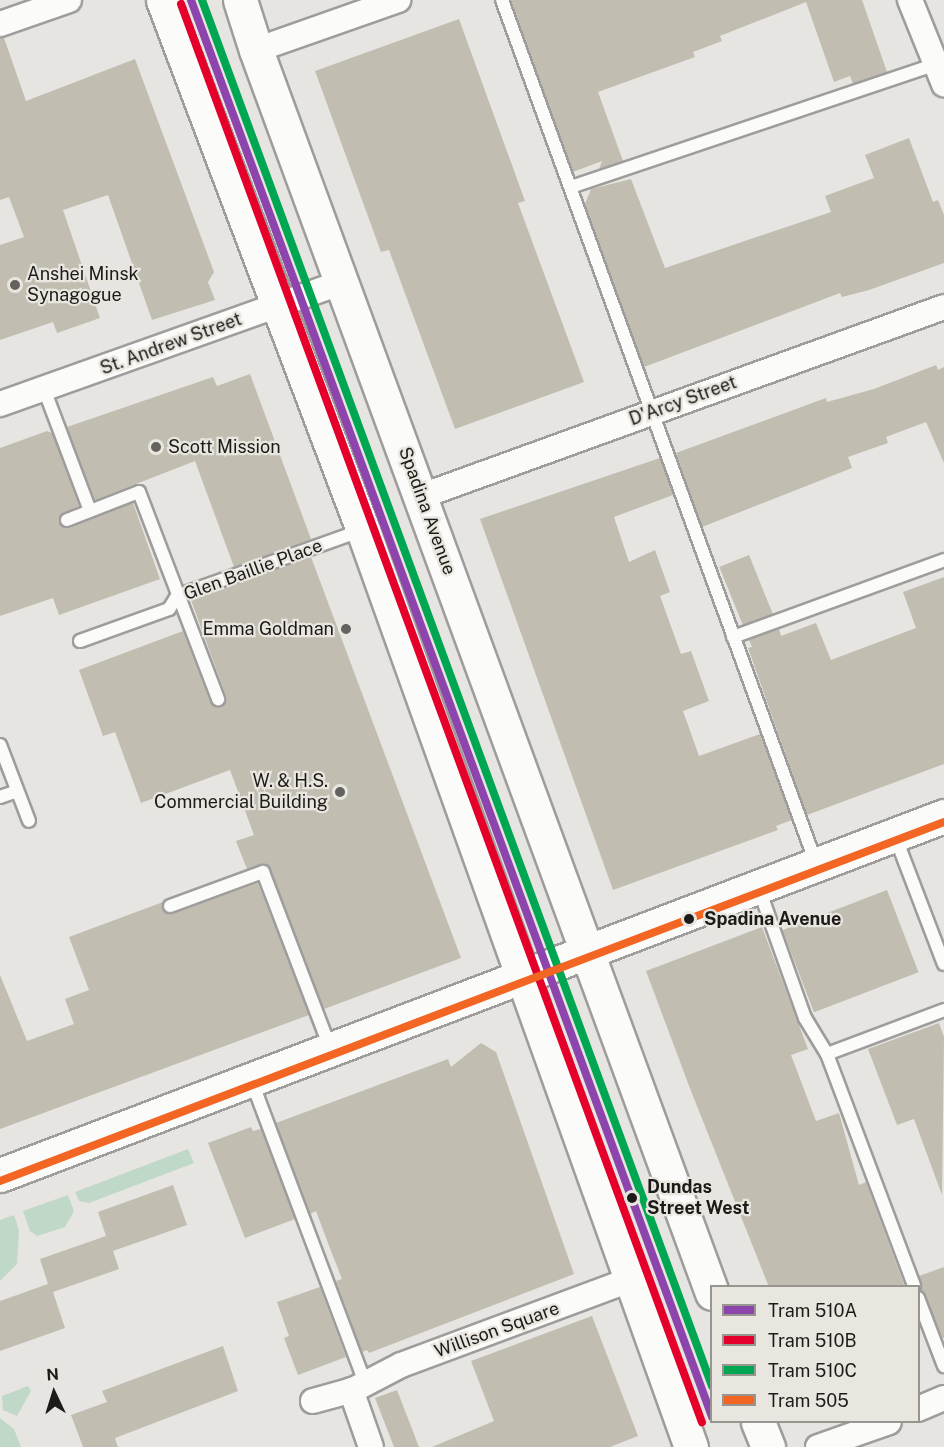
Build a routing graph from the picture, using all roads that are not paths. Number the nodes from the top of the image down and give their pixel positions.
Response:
1 (69, 0) edge
2 (163, 0) edge
3 (240, 0) edge
4 (398, 0) edge
5 (502, 0) edge
6 (910, 0) edge
7 (0, 24) edge
8 (256, 50) junction
9 (941, 70) edge
10 (571, 187) junction
11 (342, 282) junction
12 (277, 305) junction
13 (944, 307) edge
14 (44, 389) junction
15 (0, 404) edge
16 (651, 413) junction
17 (422, 496) junction
18 (90, 511) junction
19 (67, 520) dead end
20 (363, 530) junction
21 (944, 560) edge
22 (177, 596) junction
23 (734, 637) junction
24 (80, 641) dead end
25 (218, 699) dead end
26 (0, 745) edge
27 (17, 790) junction
28 (0, 797) edge
29 (944, 816) edge
30 (29, 821) dead end
31 (894, 834) junction
32 (816, 863) junction
33 (757, 884) junction
34 (170, 906) dead end
35 (585, 951) junction
36 (944, 964) edge
37 (523, 978) junction
38 (944, 1010) edge
39 (332, 1051) junction
40 (827, 1054) junction
41 (252, 1082) junction
42 (0, 1175) edge
43 (630, 1280) junction
44 (913, 1285) edge
45 (710, 1290) edge
46 (920, 1303) edge
47 (944, 1366) edge
48 (358, 1386) junction
49 (944, 1398) edge
50 (313, 1401) dead end
51 (920, 1408) edge
52 (759, 1423) edge
53 (886, 1423) edge
54 (371, 1447) edge
55 (691, 1447) edge
56 (768, 1447) edge
57 (818, 1447) edge

1 - 7 street
2 - 12 main road
3 - 8 main road, Spadina Avenue
4 - 8 street
5 - 10 lane
6 - 9 street
8 - 11 main road, Spadina Avenue
9 - 10 lane
10 - 16 lane
11 - 12 street, St. Andrew Street
11 - 17 main road, Spadina Avenue
12 - 14 street, St. Andrew Street
12 - 20 main road
13 - 16 street, D'Arcy Street
14 - 15 street, St. Andrew Street
14 - 18 lane
16 - 17 street, D'Arcy Street
16 - 23 lane
17 - 35 main road, Spadina Avenue
18 - 19 lane
18 - 22 lane
20 - 22 lane, Glen Baillie Place
20 - 37 main road
21 - 23 lane
22 - 24 lane, Glen Baillie Place
22 - 25 lane
23 - 32 lane
26 - 27 lane
27 - 28 lane
27 - 30 lane
29 - 31 main road
31 - 32 main road
31 - 36 lane
32 - 33 main road
33 - 35 main road
33 - 40 lane
34 - 39 lane
35 - 37 main road
35 - 45 main road, Spadina Avenue
37 - 39 main road
37 - 43 main road
38 - 40 lane
39 - 41 main road
40 - 44 lane
41 - 42 main road
41 - 48 lane
43 - 48 street, Willison Square
43 - 55 main road
46 - 47 lane
48 - 50 street, Willison Square
48 - 54 street
49 - 51 street
52 - 56 main road
53 - 57 street

